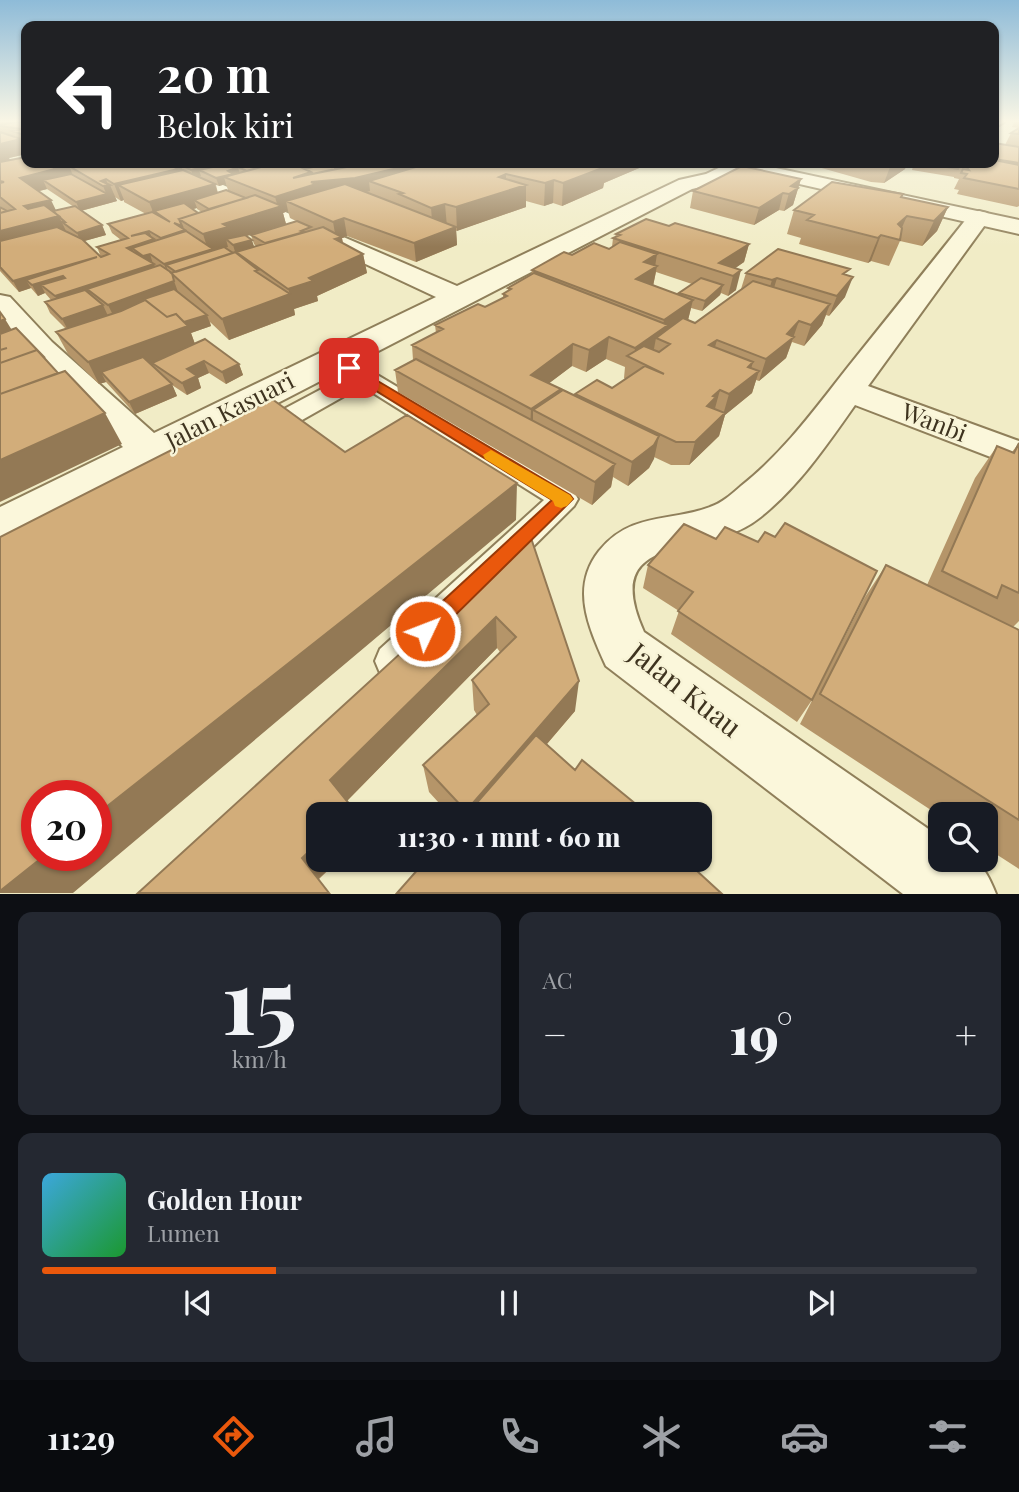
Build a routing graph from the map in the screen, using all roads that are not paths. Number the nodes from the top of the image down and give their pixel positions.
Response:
1 (169, 168) edge
2 (704, 168) edge
3 (728, 168) edge
4 (752, 168) edge
5 (686, 184) junction
6 (319, 207) edge
7 (286, 218) junction
8 (979, 218) junction
9 (1019, 227) edge
10 (458, 297) junction
11 (0, 303) edge
12 (348, 368) junction
13 (848, 390) junction
14 (241, 443) edge
15 (150, 451) junction
16 (1019, 455) edge
17 (0, 526) edge
18 (371, 682) edge
19 (961, 894) edge

1 - 7 street
2 - 5 street, Jalan Kasuari
3 - 5 street, Jalan Kasuari
4 - 8 street
5 - 10 street, Jalan Kasuari
6 - 7 street
7 - 10 street
8 - 9 street
8 - 13 street, Jalan Kuau
10 - 12 street, Jalan Kasuari
11 - 15 street
12 - 14 lane
12 - 15 street, Jalan Kasuari
12 - 18 lane
13 - 16 street, Wanbi
13 - 19 street, Jalan Kuau
15 - 17 street, Jalan Kasuari

